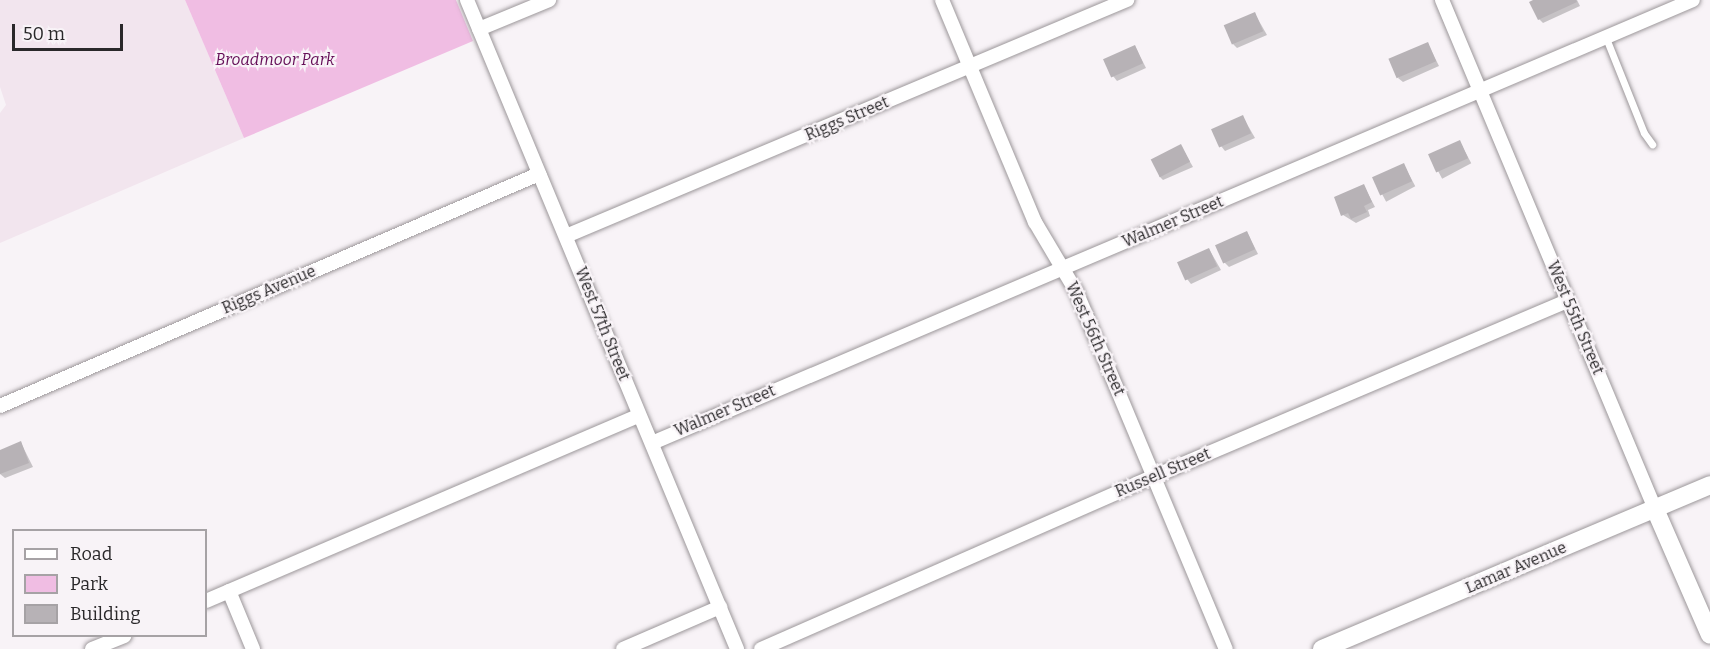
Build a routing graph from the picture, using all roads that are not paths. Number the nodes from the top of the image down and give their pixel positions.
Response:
1 (467, 0) edge
2 (549, 0) edge
3 (942, 0) edge
4 (1126, 0) edge
5 (1442, 0) edge
6 (1693, 0) edge
7 (479, 29) junction
8 (1606, 38) junction
9 (970, 68) junction
10 (1481, 92) junction
11 (1652, 144) dead end
12 (538, 174) junction
13 (566, 236) junction
14 (1061, 269) junction
15 (1568, 301) junction
16 (0, 406) edge
17 (639, 415) junction
18 (652, 443) junction
19 (1155, 476) junction
20 (1710, 485) edge
21 (1655, 509) junction
22 (229, 591) junction
23 (207, 601) edge
24 (720, 607) junction
25 (1710, 634) edge
26 (122, 637) edge
27 (92, 649) edge
28 (253, 649) edge
29 (623, 649) edge
30 (737, 649) edge
31 (761, 649) edge
32 (1226, 649) edge
33 (1322, 649) edge

1 - 7 street, West 57th Street
2 - 7 street
3 - 9 street, West 56th Street
4 - 9 street, Riggs Street
5 - 10 street, West 55th Street
6 - 8 street, Walmer Street
7 - 12 street, West 57th Street
8 - 10 street, Walmer Street
8 - 11 lane
9 - 13 street, Riggs Street
9 - 14 street, West 56th Street
10 - 14 street, Walmer Street
10 - 15 street, West 55th Street
12 - 13 street, West 57th Street
12 - 16 street, Riggs Avenue
13 - 17 street, West 57th Street
14 - 18 street, Walmer Street
14 - 19 street, West 56th Street
15 - 19 street, Russell Street
15 - 21 street, West 55th Street
17 - 18 street, West 57th Street
17 - 22 street
18 - 24 street, West 57th Street
19 - 31 street, Russell Street
19 - 32 street, West 56th Street
20 - 21 street, Lamar Avenue
21 - 25 street, West 55th Street
21 - 33 street, Lamar Avenue
22 - 23 street
22 - 28 street
24 - 29 street
24 - 30 street, West 57th Street
26 - 27 street

